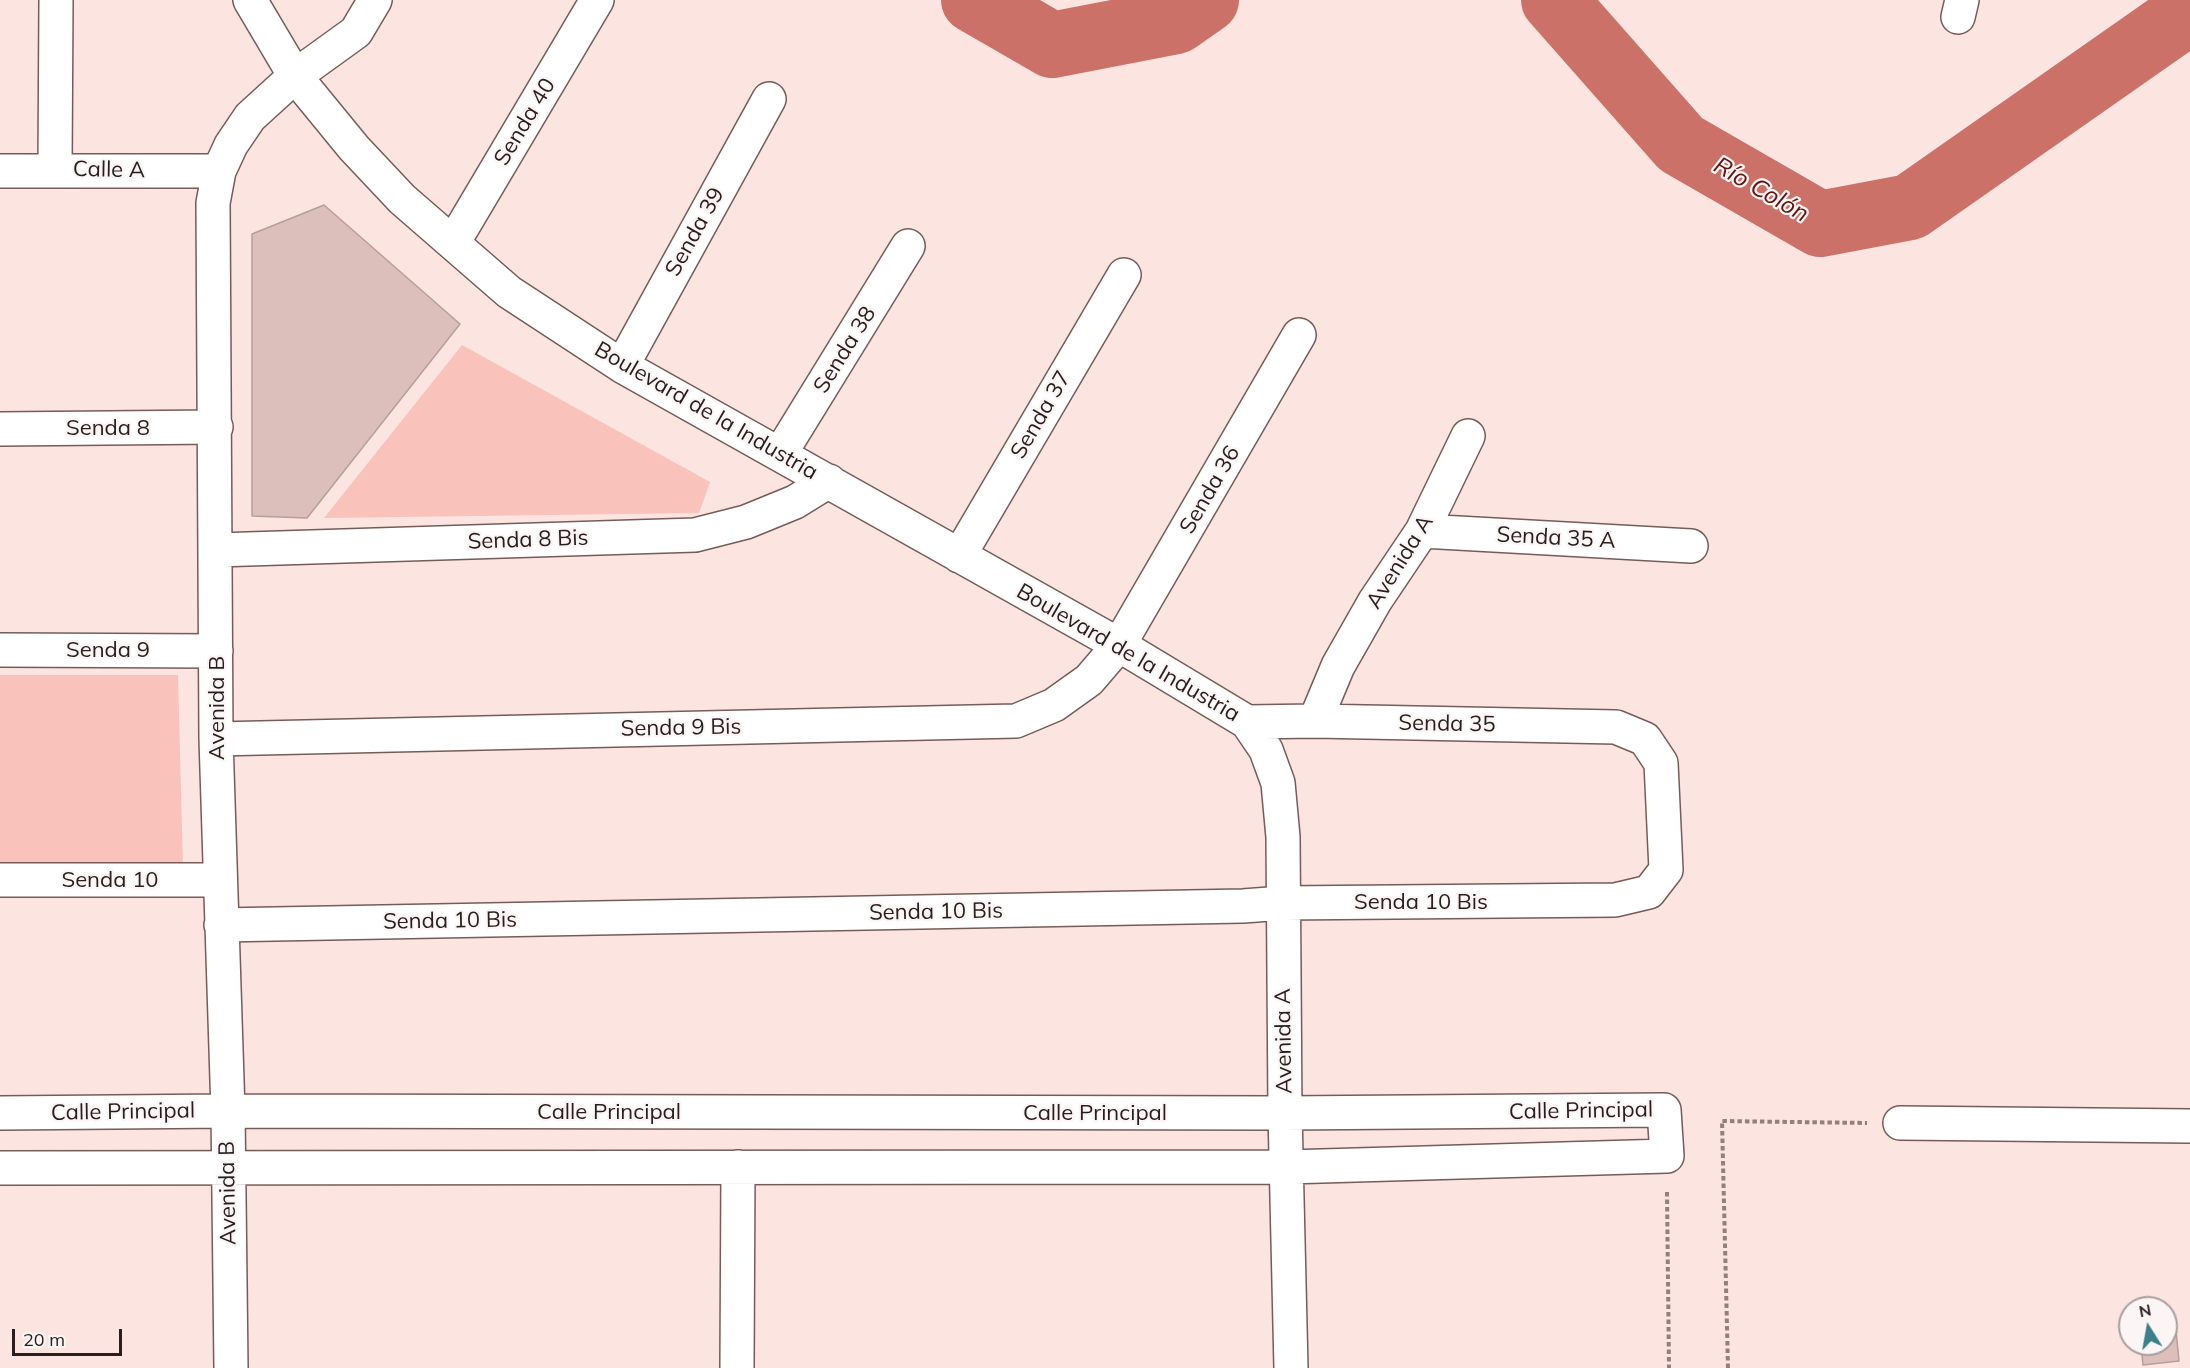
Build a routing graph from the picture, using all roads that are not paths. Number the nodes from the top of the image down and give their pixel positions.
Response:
1 (56, 0) edge
2 (250, 0) edge
3 (375, 0) edge
4 (597, 0) edge
5 (295, 76) junction
6 (769, 99) dead end
7 (56, 170) junction
8 (0, 171) edge
9 (219, 171) junction
10 (453, 243) junction
11 (908, 246) dead end
12 (1124, 275) dead end
13 (1299, 335) dead end
14 (622, 366) junction
15 (216, 427) junction
16 (0, 429) edge
17 (1468, 436) dead end
18 (780, 454) junction
19 (829, 482) junction
20 (1422, 531) junction
21 (1691, 546) dead end
22 (216, 550) junction
23 (959, 556) junction
24 (1119, 645) junction
25 (0, 650) edge
26 (216, 651) junction
27 (1315, 721) junction
28 (1247, 722) junction
29 (216, 739) junction
30 (0, 880) edge
31 (220, 880) junction
32 (1649, 892) joint
33 (1283, 903) junction
34 (221, 925) junction
35 (228, 1111) junction
36 (0, 1113) edge
37 (1285, 1113) junction
38 (1900, 1123) road end
39 (2190, 1126) edge
40 (228, 1166) junction
41 (738, 1167) junction
42 (1287, 1167) junction
43 (0, 1168) edge
44 (231, 1368) edge
45 (737, 1368) edge
46 (1292, 1368) edge

1 - 7 street
2 - 5 street, Boulevard de la Industria
3 - 5 street, Avenida B
4 - 10 street, Senda 40
5 - 9 street, Avenida B
5 - 10 street, Boulevard de la Industria
6 - 14 street, Senda 39
7 - 8 street, Calle A
7 - 9 street, Calle A
9 - 15 street, Avenida B
10 - 14 street, Boulevard de la Industria
11 - 18 street, Senda 38
12 - 23 street, Senda 37
13 - 24 street, Senda 36
14 - 18 street, Boulevard de la Industria
15 - 16 street, Senda 8
15 - 22 street, Avenida B
17 - 20 street, Avenida A
18 - 19 street, Boulevard de la Industria
19 - 22 street, Senda 8 Bis
19 - 23 street, Boulevard de la Industria
20 - 21 street, Senda 35 A
20 - 27 street, Avenida A
22 - 26 street, Avenida B
23 - 24 street, Boulevard de la Industria
24 - 28 street, Boulevard de la Industria
24 - 29 street, Senda 9 Bis
25 - 26 street, Senda 9
26 - 29 street, Avenida B
27 - 28 street, Senda 35
27 - 32 street, Senda 35
28 - 33 street, Avenida A
29 - 31 street, Avenida B
30 - 31 street, Senda 10
31 - 34 street, Avenida B
32 - 33 street, Senda 10 Bis
33 - 34 street, Senda 10 Bis
33 - 37 street, Avenida A
34 - 35 street, Avenida B
35 - 36 street, Calle Principal
35 - 37 street, Calle Principal
35 - 40 street, Avenida B
37 - 42 street, Avenida A
37 - 42 street, Calle Principal
38 - 39 street
40 - 41 street, Calle Principal
40 - 43 street, Calle Principal
40 - 44 street, Avenida B
41 - 42 street, Calle Principal
41 - 45 street
42 - 46 street, Avenida A

